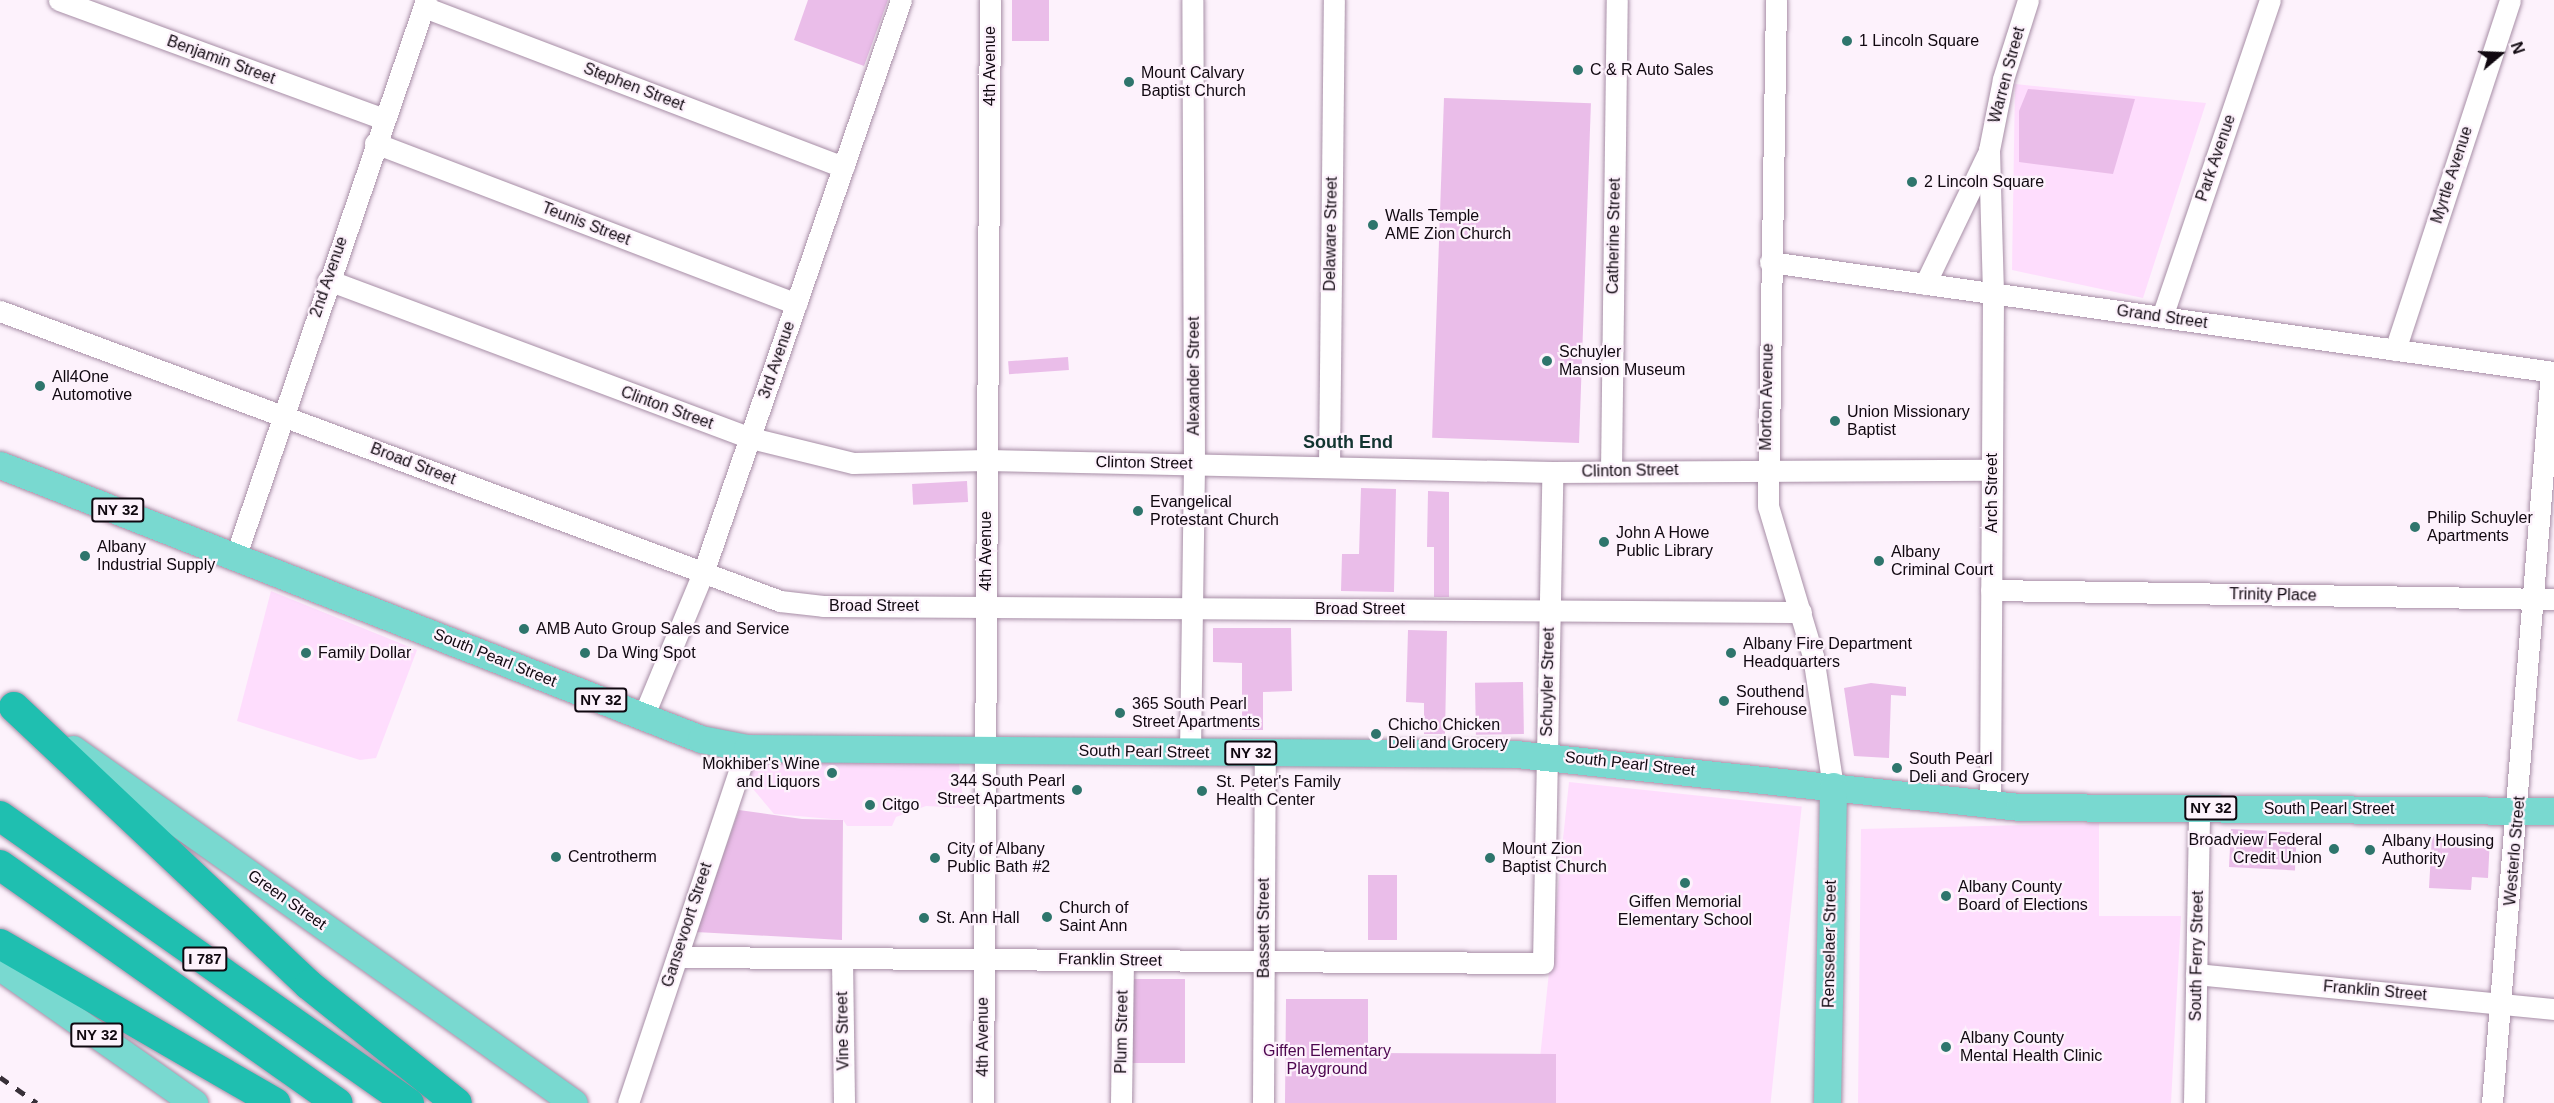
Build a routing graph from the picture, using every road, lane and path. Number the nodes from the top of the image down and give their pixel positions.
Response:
1 (58, 0) edge
2 (901, 0) edge
3 (990, 0) edge
4 (1192, 0) edge
5 (1334, 0) edge
6 (1617, 0) edge
7 (1776, 0) edge
8 (2028, 0) edge
9 (2270, 0) edge
10 (2510, 0) edge
11 (425, 4) edge
12 (384, 119) junction
13 (375, 143) junction
14 (1989, 150) junction
15 (844, 168) junction
16 (1770, 262) junction
17 (328, 280) junction
18 (1925, 284) junction
19 (1993, 292) junction
20 (796, 304) junction
21 (0, 311) edge
22 (2162, 316) junction
23 (2395, 350) junction
24 (2553, 372) edge
25 (283, 415) junction
26 (751, 438) junction
27 (987, 460) junction
28 (1194, 463) junction
29 (0, 465) edge
30 (1329, 467) junction
31 (1765, 470) junction
32 (1992, 470) junction
33 (1611, 471) junction
34 (1552, 472) junction
35 (236, 555) junction
36 (703, 573) junction
37 (1991, 590) junction
38 (2544, 599) edge
39 (986, 606) junction
40 (1192, 608) junction
41 (1550, 610) junction
42 (1801, 612) junction
43 (7, 702) edge
44 (643, 717) junction
45 (747, 748) junction
46 (985, 750) junction
47 (1190, 752) junction
48 (1265, 754) junction
49 (1547, 755) junction
50 (1833, 786) junction
51 (1990, 802) junction
52 (2199, 808) junction
53 (2518, 810) junction
54 (2554, 810) edge
55 (0, 816) edge
56 (0, 865) edge
57 (0, 944) edge
58 (677, 957) junction
59 (984, 958) junction
60 (842, 959) junction
61 (1123, 961) junction
62 (1263, 961) junction
63 (1543, 963) joint
64 (0, 967) edge
65 (2196, 974) junction
66 (2502, 1003) junction
67 (2554, 1009) edge
68 (194, 1103) edge
69 (275, 1103) edge
70 (337, 1103) edge
71 (409, 1103) edge
72 (457, 1103) edge
73 (574, 1103) edge
74 (628, 1103) edge
75 (844, 1103) edge
76 (983, 1103) edge
77 (1121, 1103) edge
78 (1263, 1103) edge
79 (1827, 1103) edge
80 (2193, 1103) edge
81 (2492, 1103) edge

1 - 12 street, Benjamin Street
2 - 15 street, 3rd Avenue
3 - 27 street, 4th Avenue
4 - 28 street, Alexander Street
5 - 30 street, Delaware Street
6 - 33 street, Catherine Street
7 - 16 street, Morton Avenue
8 - 14 street, Warren Street
9 - 22 street, Park Avenue
10 - 23 street, Myrtle Avenue
11 - 12 street, 2nd Avenue
11 - 15 street, Stephen Street
12 - 13 street, 2nd Avenue
13 - 17 street, 2nd Avenue
13 - 20 street, Teunis Street
14 - 18 street, Warren Street
14 - 19 street, Warren Street
15 - 20 street, 3rd Avenue
16 - 18 street, Grand Street
16 - 31 street, Morton Avenue
17 - 25 street, 2nd Avenue
17 - 26 street, Clinton Street
18 - 19 street, Grand Street
19 - 22 street, Grand Street
19 - 32 street, Arch Street
20 - 26 street, 3rd Avenue
21 - 25 street, Broad Street
22 - 23 street, Grand Street
23 - 24 street, Grand Street
24 - 38 street, Westerlo Street
25 - 35 street, 2nd Avenue
25 - 36 street, Broad Street
26 - 27 street, Clinton Street
26 - 36 street, 3rd Avenue
27 - 28 street, Clinton Street
27 - 39 street, 4th Avenue
28 - 30 street, Clinton Street
28 - 40 street, Alexander Street
29 - 35 main road, South Pearl Street / NY 32
30 - 34 street, Clinton Street
31 - 32 street, Clinton Street
31 - 33 street, Clinton Street
31 - 42 street, Morton Avenue
32 - 37 street, Arch Street
33 - 34 street, Clinton Street
34 - 41 street, Schuyler Street
35 - 44 main road, South Pearl Street / NY 32
36 - 39 street, Broad Street
36 - 44 street, 3rd Avenue
37 - 38 street, Trinity Place
37 - 51 street, Arch Street
38 - 53 street, Westerlo Street
39 - 40 street, Broad Street
39 - 46 street, 4th Avenue
40 - 41 street, Broad Street
40 - 47 street, Alexander Street
41 - 42 street, Broad Street
41 - 49 street, Schuyler Street
42 - 50 street, Morton Avenue
43 - 72 highway
43 - 73 main road, Green Street
44 - 45 main road, South Pearl Street / NY 32
45 - 46 main road, South Pearl Street / NY 32
45 - 58 street, Gansevoort Street
46 - 47 main road, South Pearl Street / NY 32
46 - 59 street, 4th Avenue
47 - 48 main road, South Pearl Street / NY 32
48 - 49 main road, South Pearl Street / NY 32
48 - 62 street, Bassett Street
49 - 50 main road, South Pearl Street / NY 32
49 - 63 street, Schuyler Street
50 - 51 main road, South Pearl Street / NY 32
50 - 79 main road, Rensselaer Street
51 - 52 main road, South Pearl Street / NY 32
52 - 53 main road, South Pearl Street / NY 32
52 - 65 street, South Ferry Street
53 - 54 main road, South Pearl Street / NY 32
53 - 66 street, Westerlo Street
55 - 71 highway, I 787
56 - 70 highway, I 787
57 - 69 highway
58 - 60 street, Franklin Street
58 - 74 street, Gansevoort Street
59 - 60 street, Franklin Street
59 - 61 street, Franklin Street
59 - 76 street, 4th Avenue
60 - 75 street, Vine Street
61 - 62 street, Franklin Street
61 - 77 street, Plum Street
62 - 63 street, Franklin Street
62 - 78 street, Bassett Street
64 - 68 main road, NY 32
65 - 66 street, Franklin Street
65 - 80 street, South Ferry Street
66 - 67 street, Franklin Street
66 - 81 street, Westerlo Street

